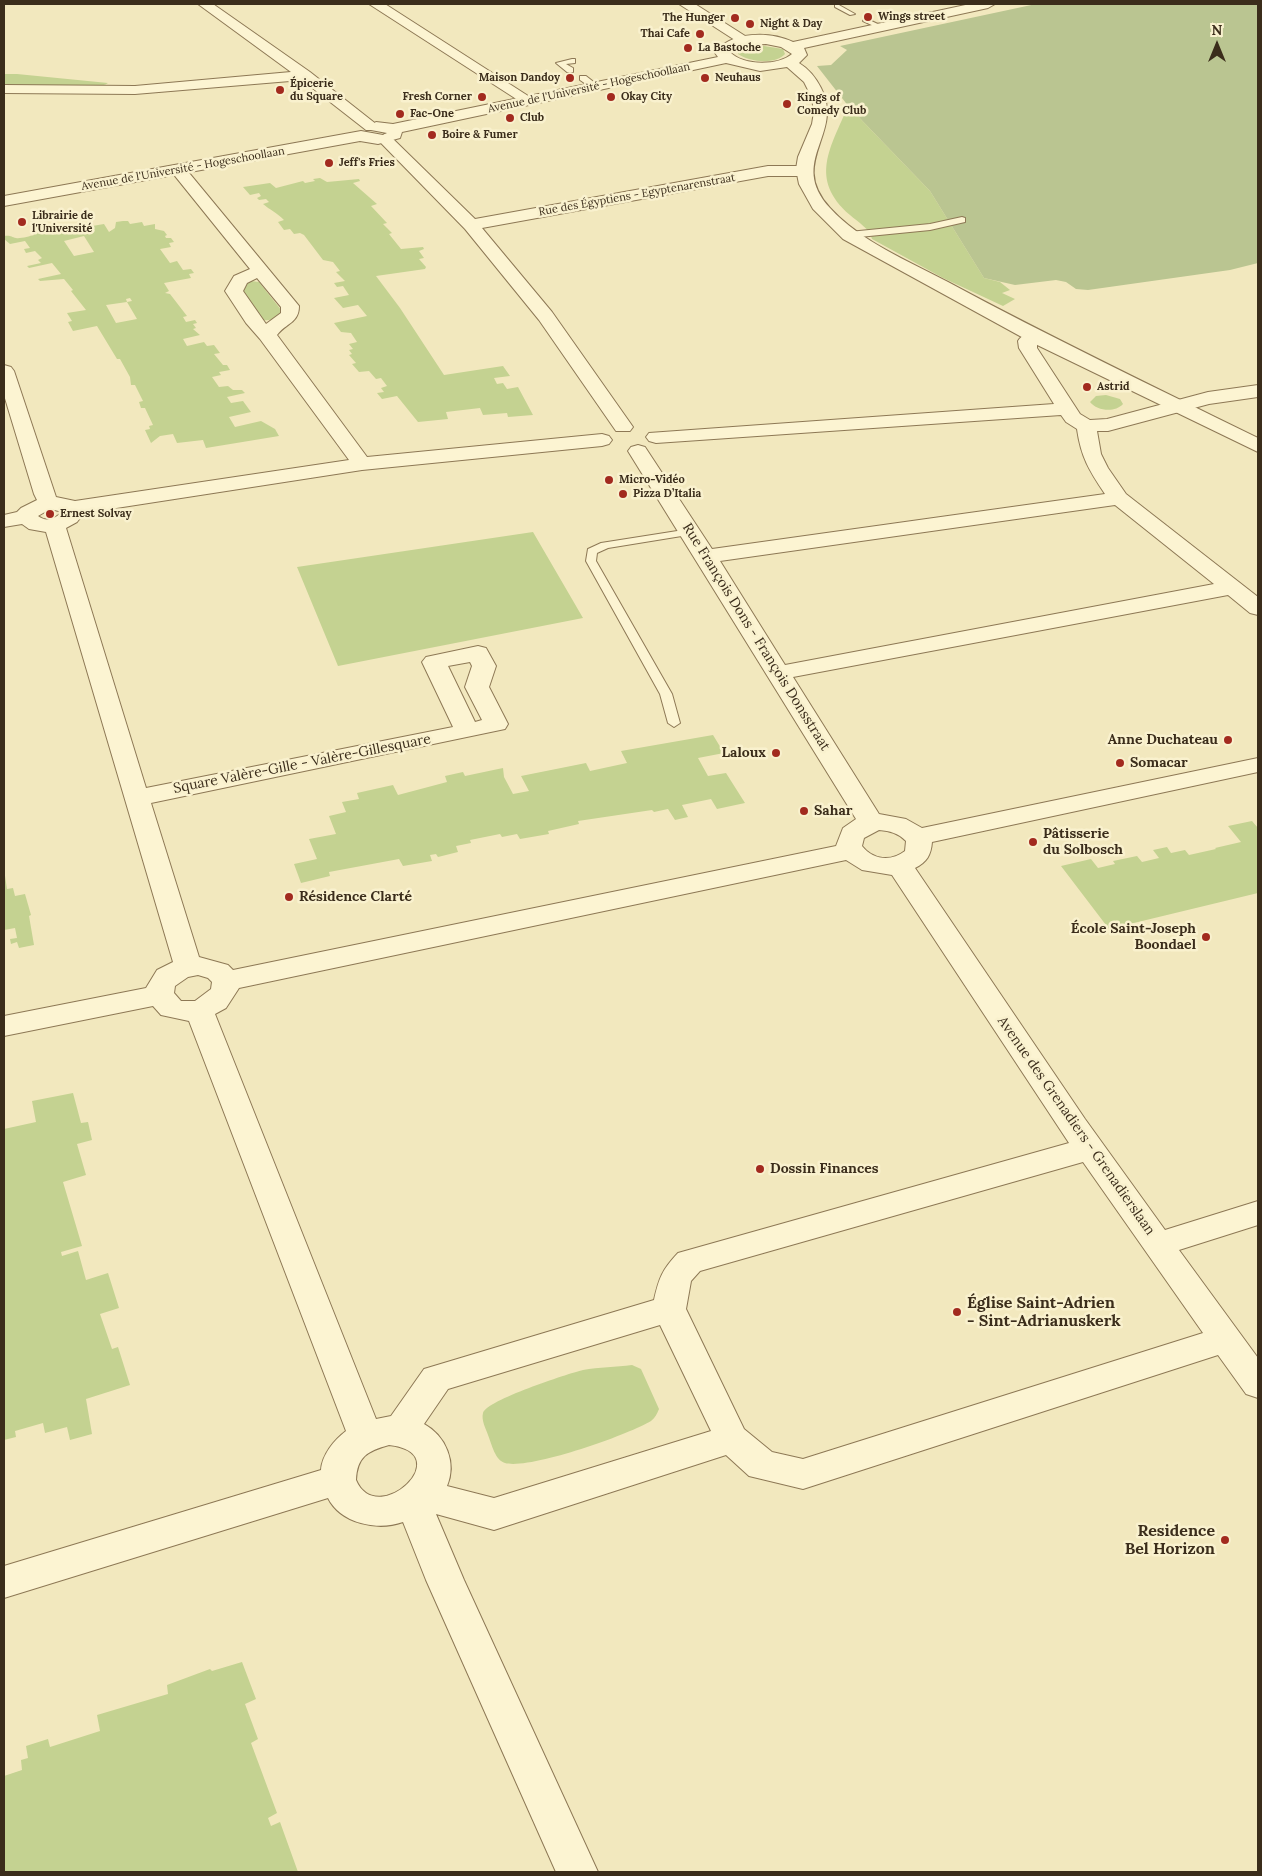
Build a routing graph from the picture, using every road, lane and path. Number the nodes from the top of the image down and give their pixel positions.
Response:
1 (205, 4) edge
2 (376, 4) edge
3 (686, 4) edge
4 (988, 4) edge
5 (837, 6) dead end
6 (852, 14) dead end
7 (865, 20) dead end
8 (880, 27) junction
9 (746, 41) junction
10 (792, 46) junction
11 (727, 59) junction
12 (572, 61) dead end
13 (788, 63) junction
14 (570, 70) dead end
15 (305, 75) junction
16 (84, 76) dead end
17 (583, 78) dead end
18 (116, 80) junction
19 (596, 86) junction
20 (153, 87) junction
21 (4, 89) edge
22 (105, 90) junction
23 (529, 101) junction
24 (366, 132) junction
25 (389, 134) junction
26 (179, 170) junction
27 (804, 171) junction
28 (4, 201) edge
29 (962, 220) dead end
30 (471, 225) junction
31 (849, 235) junction
32 (260, 271) junction
33 (267, 335) junction
34 (1036, 337) junction
35 (4, 371) edge
36 (1258, 391) edge
37 (1178, 407) junction
38 (1066, 409) junction
39 (1086, 426) junction
40 (623, 427) junction
41 (656, 437) junction
42 (1258, 446) edge
43 (619, 448) junction
44 (362, 464) junction
45 (1118, 498) junction
46 (52, 514) junction
47 (4, 521) edge
48 (690, 532) junction
49 (706, 556) junction
50 (1231, 588) junction
51 (1258, 608) edge
52 (779, 673) junction
53 (674, 722) dead end
54 (467, 731) dead end
55 (1258, 765) edge
56 (137, 798) junction
57 (872, 823) junction
58 (917, 837) junction
59 (851, 851) junction
60 (899, 865) junction
61 (188, 967) junction
62 (227, 981) junction
63 (159, 995) junction
64 (199, 1010) junction
65 (4, 1026) edge
66 (1089, 1149) junction
67 (1258, 1213) edge
68 (1158, 1244) junction
69 (669, 1309) junction
70 (1225, 1339) junction
71 (1258, 1384) edge
72 (400, 1431) junction
73 (365, 1436) junction
74 (732, 1439) junction
75 (338, 1480) junction
76 (418, 1499) junction
77 (4, 1582) edge
78 (577, 1872) edge

1 - 15 street
2 - 23 street
3 - 9 street
4 - 8 street
5 - 6 lane
7 - 8 lane
8 - 10 street
9 - 10 street
9 - 11 street
10 - 13 street
11 - 13 street
11 - 19 street, Avenue de l'Université - Hogeschoollaan
12 - 14 lane
13 - 27 street
15 - 20 street
15 - 24 street
16 - 18 street
17 - 19 lane
18 - 20 street
18 - 22 street
19 - 23 street, Avenue de l'Université - Hogeschoollaan
20 - 22 street
21 - 22 street
23 - 25 street, Avenue de l'Université - Hogeschoollaan
24 - 25 street, Avenue de l'Université - Hogeschoollaan
24 - 26 street, Avenue de l'Université - Hogeschoollaan
25 - 30 street
26 - 28 street, Avenue de l'Université - Hogeschoollaan
26 - 32 street
27 - 30 street, Rue des Égyptiens - Egyptenarenstraat
27 - 31 street
29 - 31 lane
30 - 40 street
31 - 34 street
32 - 33 street
32 - 33 street
33 - 44 street
34 - 37 street
34 - 38 street
35 - 46 street
36 - 37 street
37 - 39 street
37 - 42 street
38 - 39 street
38 - 41 street
39 - 45 street
40 - 41 street
40 - 43 street
41 - 43 street
43 - 44 street
43 - 48 street, Rue François Dons - François Donsstraat
44 - 46 street
45 - 49 street
45 - 50 street
46 - 47 street
46 - 56 street
48 - 49 street, Rue François Dons - François Donsstraat
48 - 53 lane
49 - 52 street, Rue François Dons - François Donsstraat
50 - 51 street
50 - 52 street
52 - 57 street, Rue François Dons - François Donsstraat
54 - 56 street, Square Valère-Gille - Valère-Gillesquare
55 - 58 street
56 - 61 street
57 - 58 street
57 - 59 street
58 - 60 street
59 - 60 street
59 - 62 street
60 - 66 street, Avenue des Grenadiers - Grenadierslaan
61 - 62 street
61 - 63 street
62 - 64 street
63 - 64 street
63 - 65 street
64 - 73 street
66 - 68 street, Avenue des Grenadiers - Grenadierslaan
66 - 69 street
67 - 68 street
68 - 70 street, Avenue des Grenadiers - Grenadierslaan
69 - 72 street
69 - 74 street
70 - 71 street, Avenue des Grenadiers - Grenadierslaan
70 - 74 street
72 - 73 street
72 - 76 street
73 - 75 street
74 - 76 street
75 - 76 street
75 - 77 street
76 - 78 street

